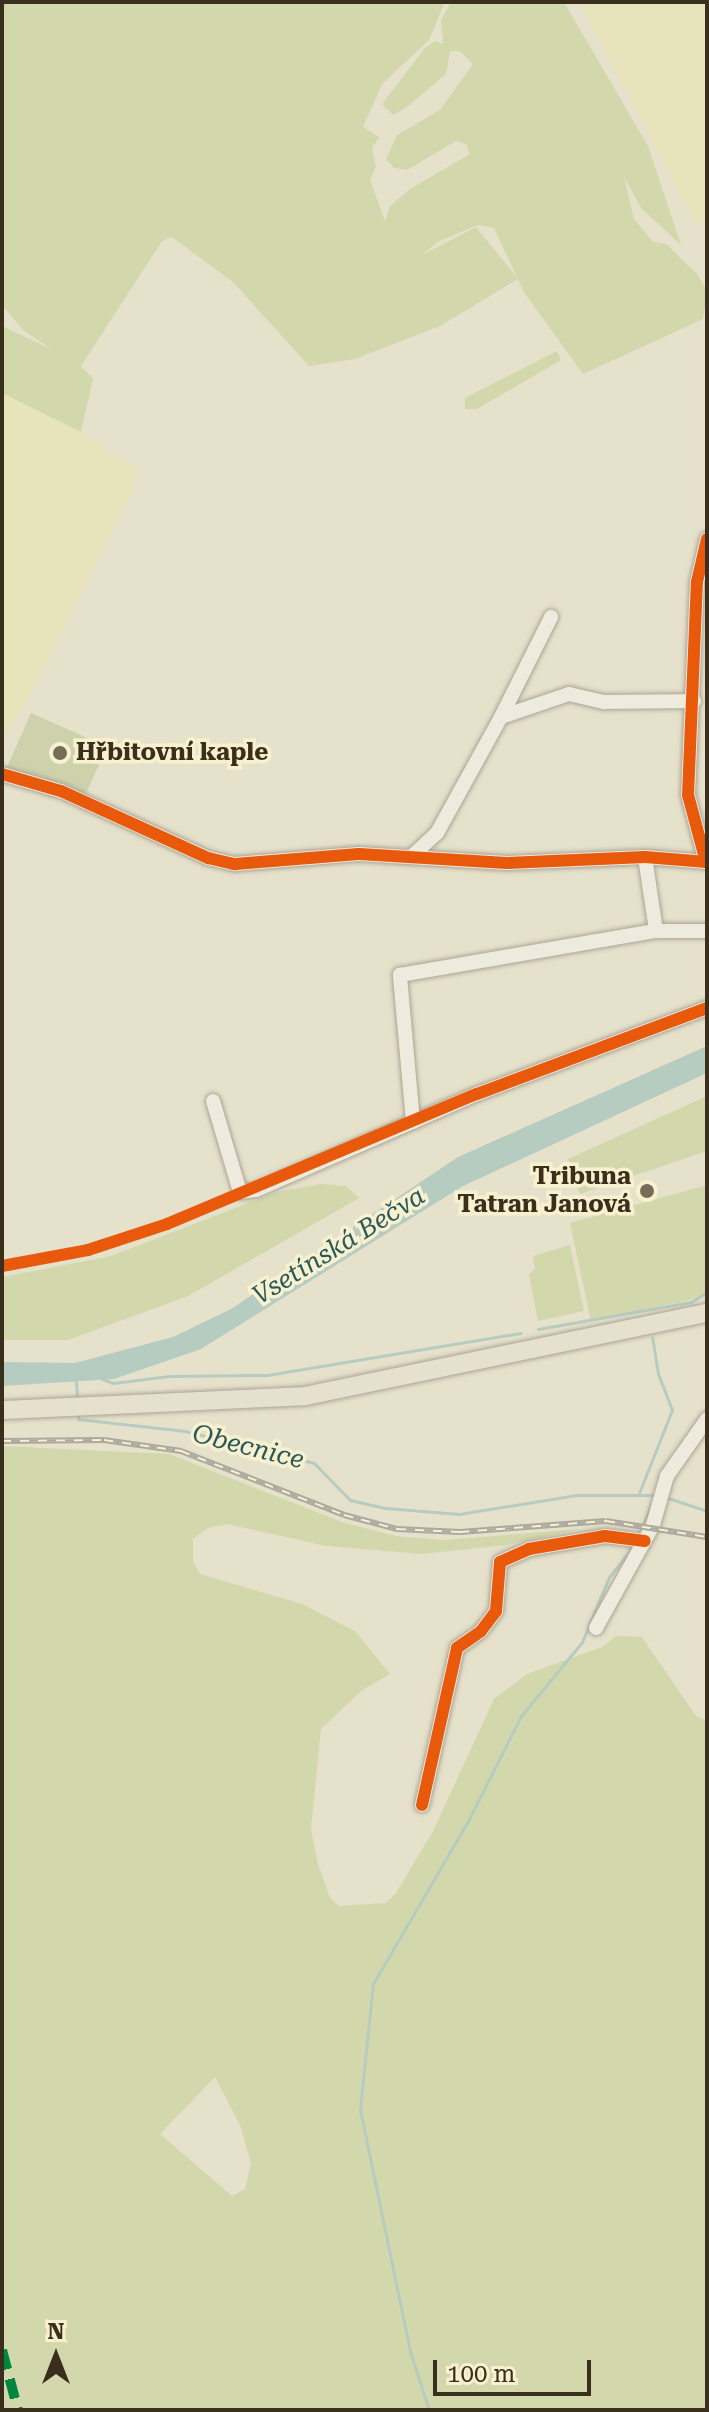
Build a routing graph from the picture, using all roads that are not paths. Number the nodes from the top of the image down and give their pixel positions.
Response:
1 (707, 539) edge
2 (551, 617) dead end
3 (703, 618) edge
4 (694, 701) junction
5 (501, 717) junction
6 (2, 774) edge
7 (411, 857) junction
8 (645, 857) junction
9 (707, 862) edge
10 (656, 931) junction
11 (707, 931) edge
12 (707, 1008) edge
13 (213, 1101) dead end
14 (413, 1122) junction
15 (707, 1313) edge
16 (2, 1410) edge
17 (707, 1419) edge
18 (645, 1541) junction
19 (596, 1628) dead end
20 (422, 1805) dead end

1 - 3 street
2 - 5 street
3 - 4 street
4 - 5 street
4 - 9 street
5 - 7 street
6 - 7 street
7 - 8 street
8 - 9 street
8 - 10 street
10 - 11 street
10 - 14 street
12 - 14 street
13 - 14 street
15 - 16 main road
17 - 18 street
18 - 19 street
18 - 20 street

